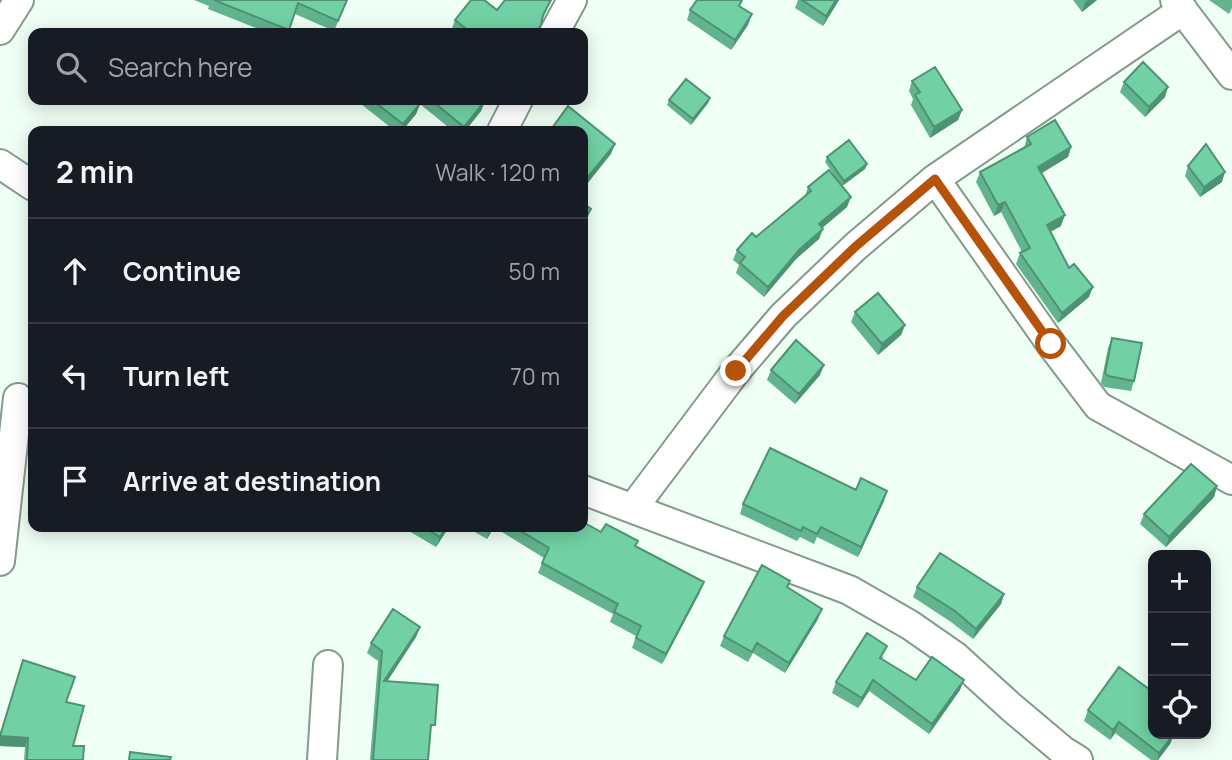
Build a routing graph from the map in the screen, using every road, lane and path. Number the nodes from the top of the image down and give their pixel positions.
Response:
1 (19, 0) edge
2 (572, 0) edge
3 (1179, 5) edge
4 (557, 28) edge
5 (0, 30) edge
6 (1232, 75) edge
7 (515, 105) edge
8 (504, 126) edge
9 (0, 164) edge
10 (935, 179) junction
11 (28, 183) edge
12 (18, 398) dead end
13 (1232, 480) edge
14 (588, 492) edge
15 (633, 508) junction
16 (0, 561) edge
17 (328, 665) dead end
18 (322, 760) edge
19 (1078, 760) edge

1 - 5 street
2 - 4 street
3 - 6 street
3 - 10 street
7 - 8 street
9 - 11 street
10 - 13 street
10 - 15 street
12 - 16 street
14 - 15 street
15 - 19 street
17 - 18 street

